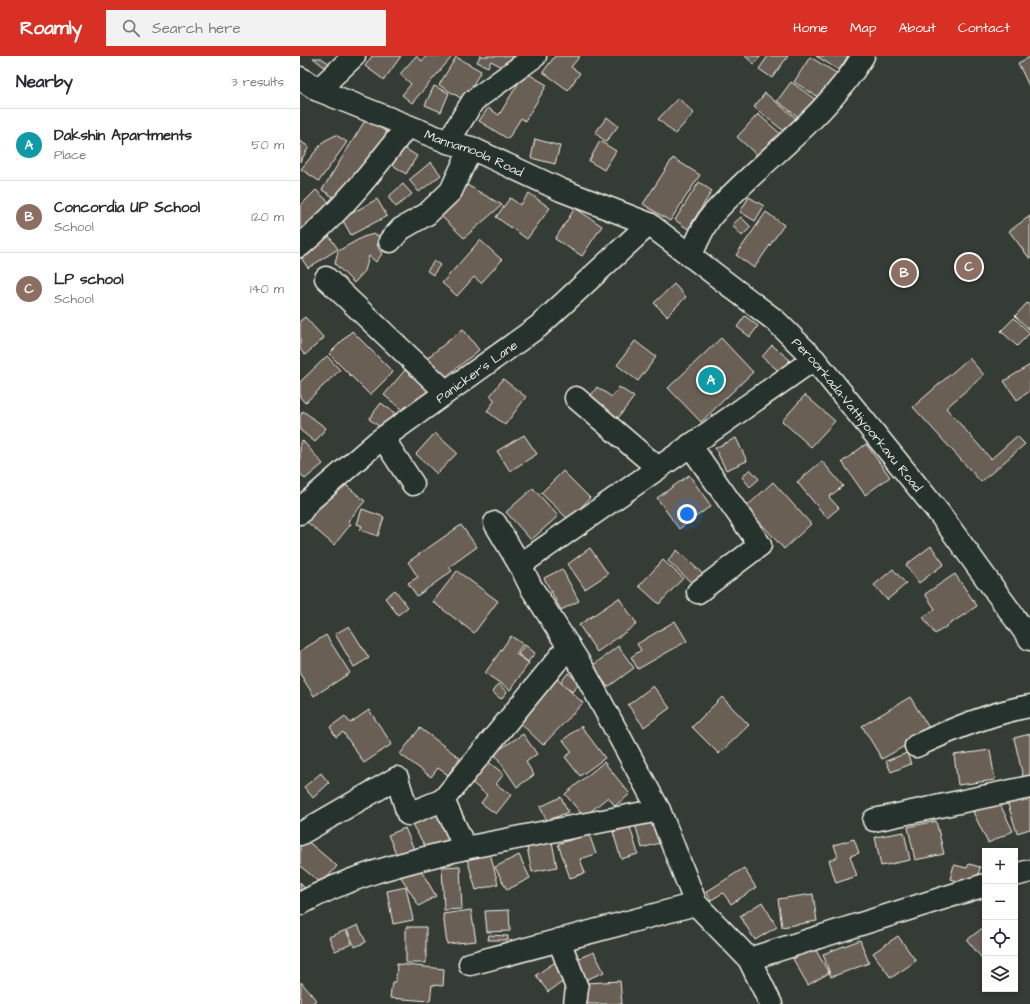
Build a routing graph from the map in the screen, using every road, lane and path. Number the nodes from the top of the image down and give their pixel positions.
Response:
1 (354, 56) edge
2 (535, 56) edge
3 (863, 56) edge
4 (300, 78) edge
5 (318, 90) junction
6 (407, 126) junction
7 (448, 142) junction
8 (471, 148) junction
9 (649, 224) junction
10 (390, 241) dead end
11 (300, 246) edge
12 (690, 256) junction
13 (326, 278) dead end
14 (814, 359) junction
15 (446, 392) junction
16 (576, 398) dead end
17 (383, 438) junction
18 (690, 445) junction
19 (658, 468) junction
20 (413, 484) dead end
21 (300, 513) edge
22 (495, 523) dead end
23 (520, 565) junction
24 (698, 592) dead end
25 (1030, 639) edge
26 (569, 646) junction
27 (1030, 706) edge
28 (916, 746) dead end
29 (1030, 787) edge
30 (443, 800) junction
31 (659, 810) junction
32 (874, 820) dead end
33 (300, 834) edge
34 (465, 848) junction
35 (1030, 871) edge
36 (1018, 874) edge
37 (982, 886) edge
38 (300, 904) edge
39 (696, 904) junction
40 (559, 940) junction
41 (749, 959) junction
42 (470, 964) dead end
43 (575, 1004) edge
44 (771, 1004) edge

1 - 5 street
2 - 7 street
3 - 12 street
4 - 5 street, Mannamoola Road
5 - 6 street, Mannamoola Road
6 - 7 street, Mannamoola Road
6 - 11 street
7 - 8 street, Mannamoola Road
8 - 9 street, Mannamoola Road
8 - 10 street
9 - 12 street, Peroorkada-Vattiyoorkavu Road
9 - 15 street, Panicker's Lane
12 - 14 street, Peroorkada-Vattiyoorkavu Road
13 - 15 street
14 - 18 street
14 - 25 street, Peroorkada-Vattiyoorkavu Road
15 - 17 street, Panicker's Lane
16 - 19 street
17 - 20 street
17 - 21 street, Panicker's Lane
18 - 19 street
18 - 24 street
19 - 23 street
22 - 23 street
23 - 26 street
26 - 30 street
26 - 31 street
27 - 28 street
29 - 32 street
30 - 33 street
30 - 34 street
31 - 34 street
31 - 39 street
34 - 38 street
35 - 36 street
37 - 41 street
39 - 40 street
39 - 41 street
40 - 42 street
40 - 43 street
41 - 44 street

